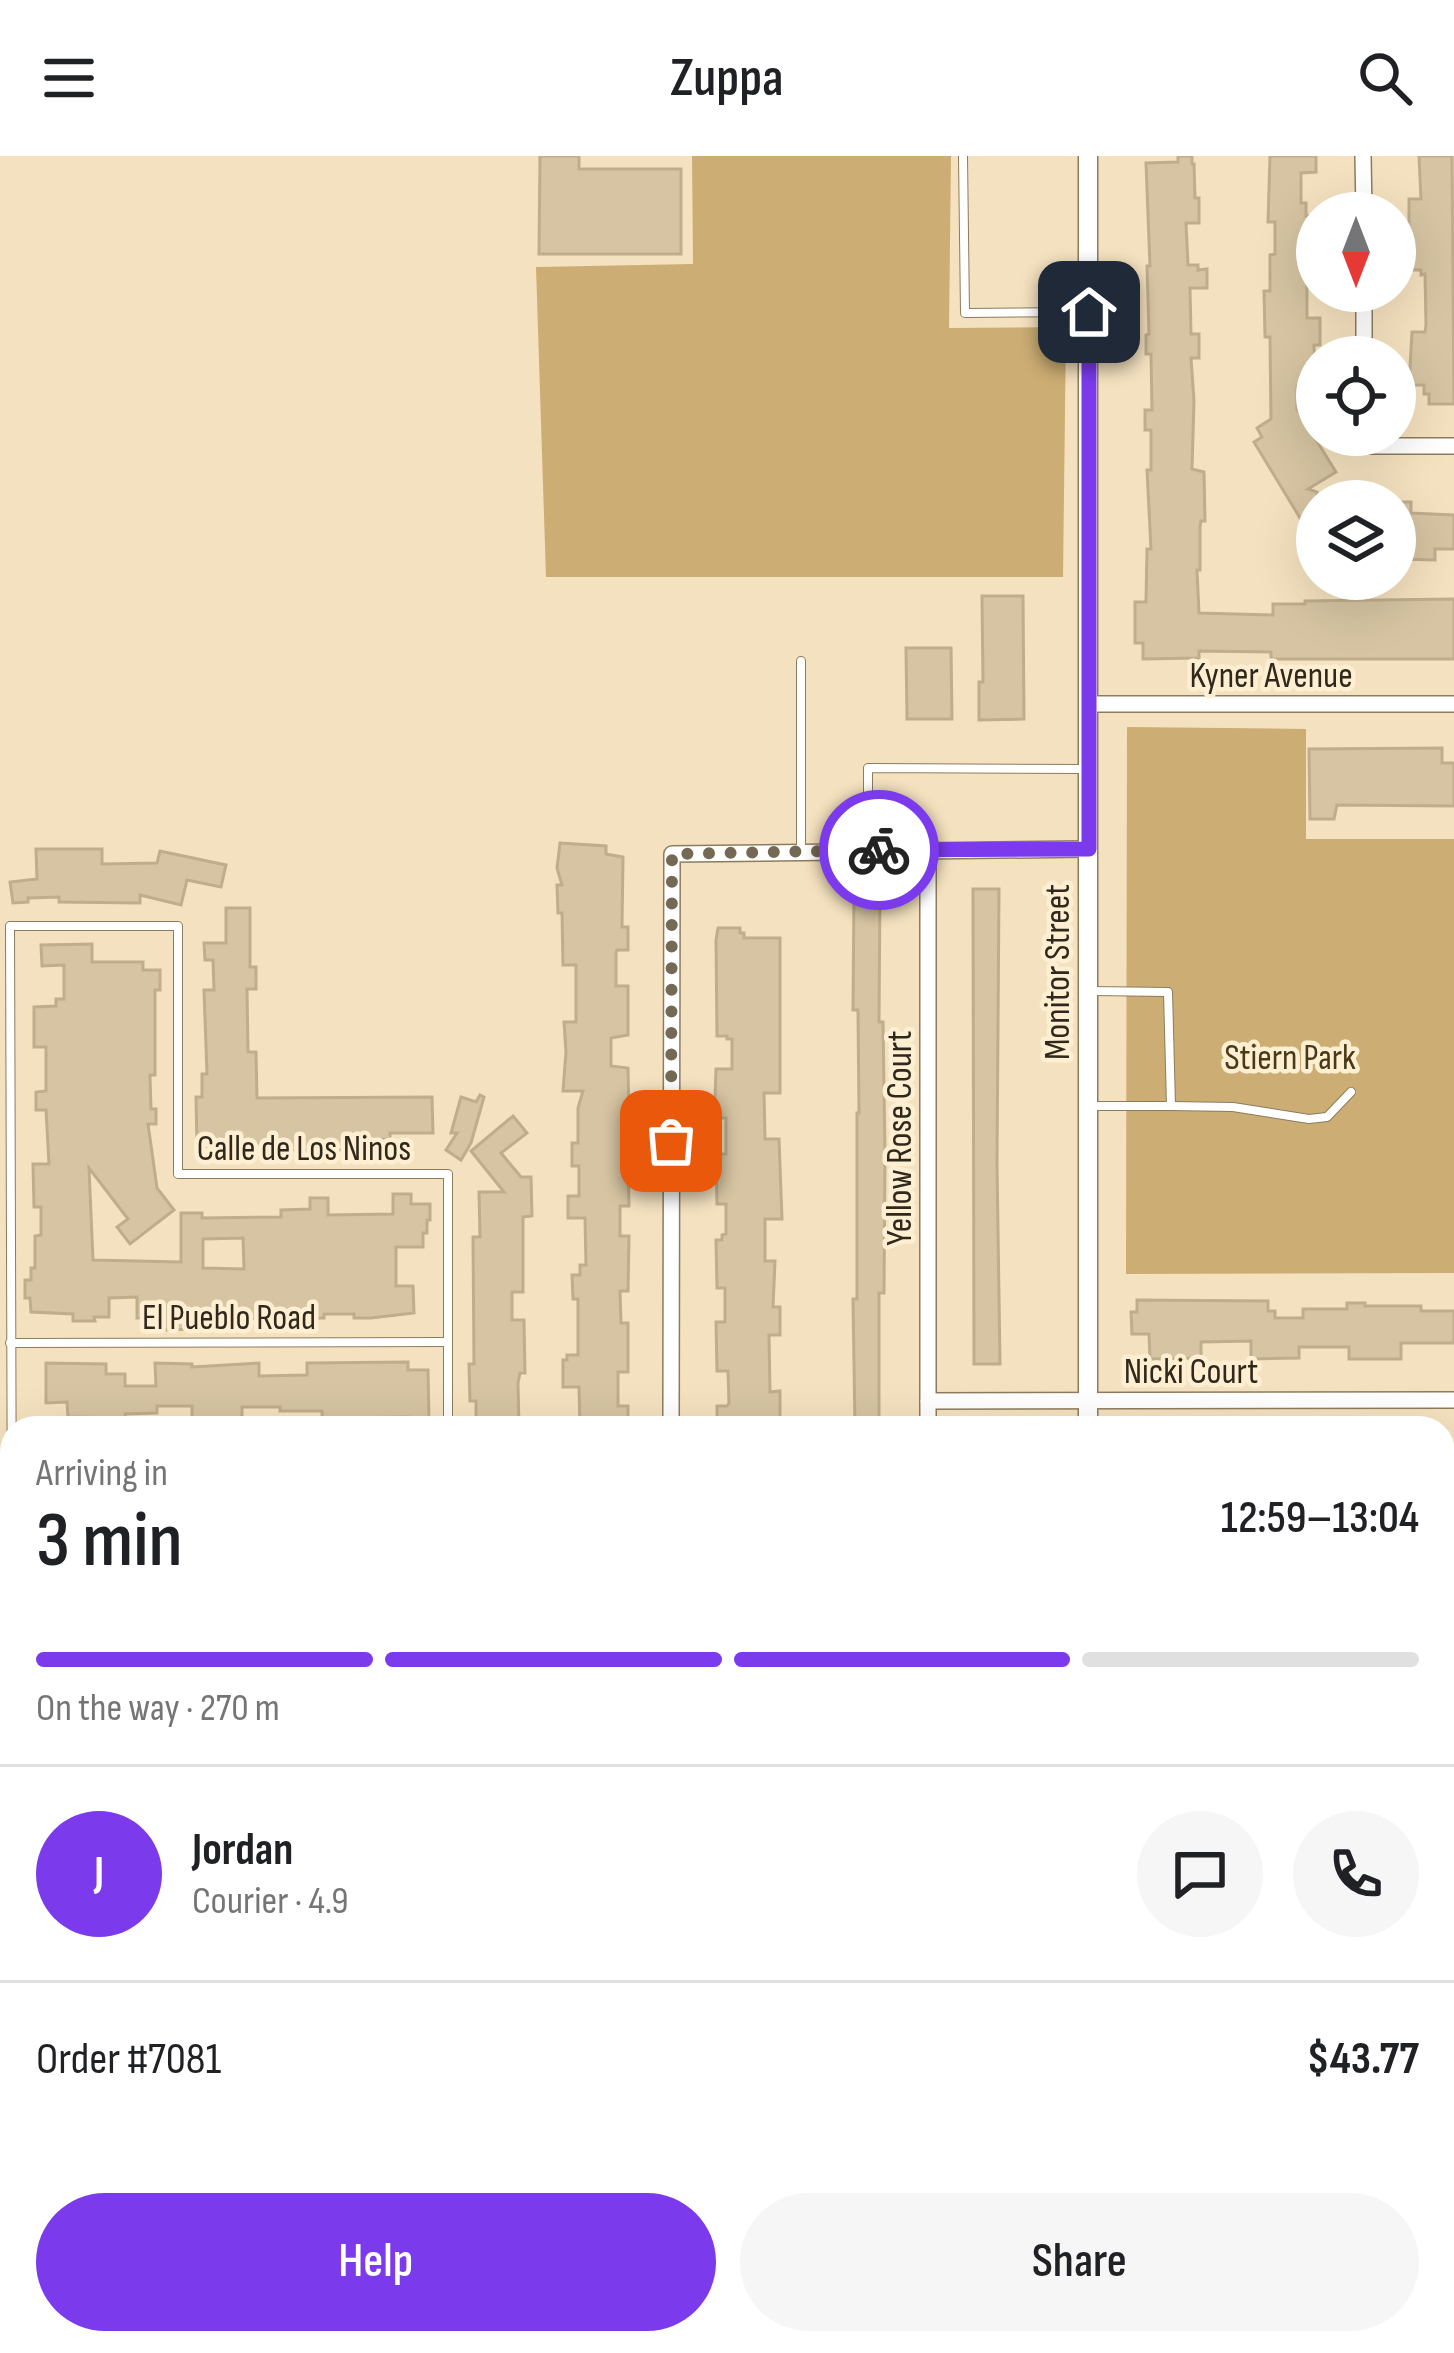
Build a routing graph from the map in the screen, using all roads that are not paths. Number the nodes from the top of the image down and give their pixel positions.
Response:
1 (963, 156) edge
2 (1088, 156) edge
3 (1364, 156) edge
4 (1364, 192) edge
5 (1089, 312) junction
6 (1416, 443) edge
7 (1454, 446) edge
8 (801, 661) dead end
9 (1089, 704) junction
10 (1454, 704) edge
11 (1089, 769) junction
12 (928, 849) junction
13 (1089, 849) junction
14 (868, 850) junction
15 (801, 851) junction
16 (1089, 992) junction
17 (1351, 1092) dead end
18 (1088, 1106) junction
19 (1171, 1106) junction
20 (448, 1342) junction
21 (10, 1343) junction
22 (1454, 1400) edge
23 (928, 1401) junction
24 (1088, 1401) junction
25 (10, 1416) edge
26 (448, 1416) edge
27 (671, 1416) edge
28 (928, 1416) edge
29 (1088, 1416) edge

1 - 5 lane
2 - 5 street, Monitor Street
3 - 4 street
5 - 9 street, Monitor Street
6 - 7 street
8 - 15 lane
9 - 10 street, Kyner Avenue
9 - 11 street, Monitor Street
11 - 13 street, Monitor Street
11 - 14 lane
12 - 13 street
12 - 14 street
12 - 23 street, Yellow Rose Court
13 - 16 street, Monitor Street
14 - 15 street
15 - 27 street
16 - 18 street, Monitor Street
16 - 19 lane
17 - 19 lane
18 - 19 lane
18 - 24 street, Monitor Street
20 - 21 lane, El Pueblo Road
20 - 21 lane, Calle de Los Ninos
20 - 26 lane, Calle de Los Ninos
21 - 25 lane
22 - 24 street, Nicki Court
23 - 24 street, Nicki Court
23 - 28 street, Yellow Rose Court
24 - 29 street, Monitor Street

